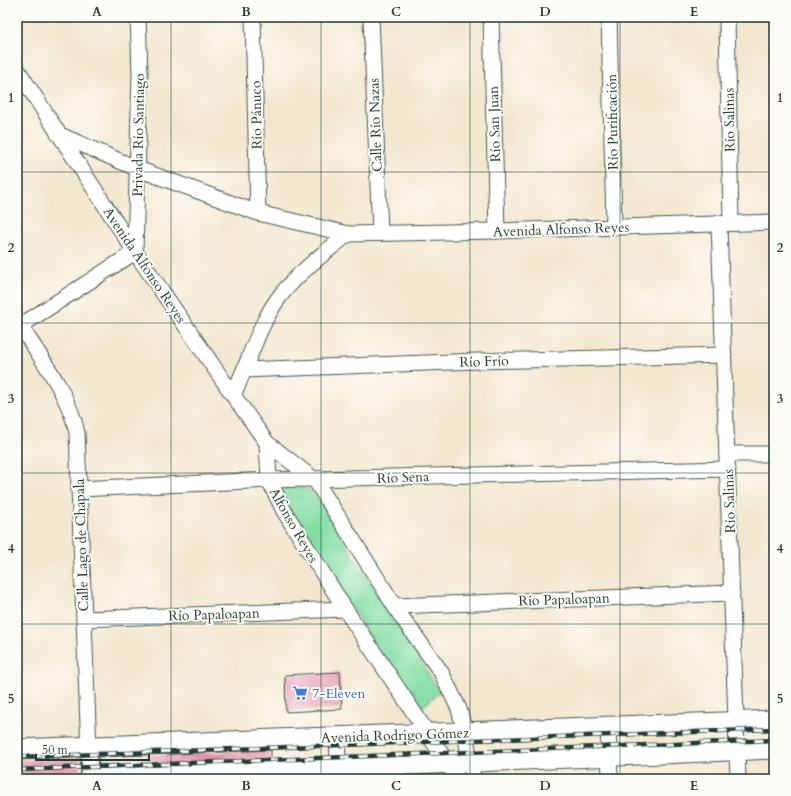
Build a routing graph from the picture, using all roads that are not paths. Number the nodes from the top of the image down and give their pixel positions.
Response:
1 (138, 17) edge
2 (253, 17) edge
3 (371, 17) edge
4 (491, 17) edge
5 (609, 17) edge
6 (727, 17) edge
7 (17, 69) edge
8 (58, 134) junction
9 (138, 170) junction
10 (258, 213) junction
11 (774, 222) edge
12 (725, 223) junction
13 (614, 227) junction
14 (497, 231) junction
15 (348, 234) junction
16 (380, 234) junction
17 (135, 252) junction
18 (18, 324) edge
19 (724, 355) junction
20 (244, 370) junction
21 (233, 395) junction
22 (266, 443) junction
23 (774, 454) edge
24 (728, 461) junction
25 (269, 480) junction
26 (315, 480) junction
27 (79, 490) junction
28 (732, 593) junction
29 (395, 606) junction
30 (345, 609) junction
31 (84, 619) junction
32 (774, 720) edge
33 (737, 722) junction
34 (608, 727) junction
35 (465, 732) junction
36 (430, 734) junction
37 (336, 737) junction
38 (89, 746) junction
39 (17, 749) edge
40 (774, 749) edge
41 (737, 752) junction
42 (609, 756) junction
43 (472, 771) edge
44 (454, 772) edge
45 (338, 774) edge
46 (221, 776) edge
47 (89, 779) edge
48 (610, 779) edge
49 (738, 779) edge

1 - 9 street, Privada Río Santiago
2 - 10 street, Río Pánuco
3 - 16 street, Calle Río Nazas
4 - 14 street, Río San Juan
5 - 13 street, Río Purificación
6 - 12 street, Río Salinas
7 - 8 street, Avenida Alfonso Reyes
8 - 9 street, Avenida Alfonso Reyes
8 - 17 street, Avenida Alfonso Reyes
9 - 10 street, Avenida Alfonso Reyes
9 - 17 street, Privada Río Santiago
10 - 15 street, Avenida Alfonso Reyes
11 - 12 street, Avenida Alfonso Reyes
12 - 13 street, Avenida Alfonso Reyes
12 - 19 street, Río Salinas
13 - 14 street, Avenida Alfonso Reyes
14 - 16 street, Avenida Alfonso Reyes
15 - 16 street, Avenida Alfonso Reyes
15 - 20 street
17 - 18 street
17 - 21 street, Avenida Alfonso Reyes
18 - 27 street, Calle Lago de Chapala
19 - 20 street, Río Frío
19 - 24 street, Río Salinas
20 - 21 street
21 - 22 street, Avenida Alfonso Reyes
22 - 25 street, Alfonso Reyes
22 - 26 street
23 - 24 street, Río Sena
24 - 26 street, Río Sena
24 - 28 street, Río Salinas
25 - 26 street, Río Sena
25 - 27 street, Río Sena
25 - 30 street, Alfonso Reyes
26 - 29 street
27 - 31 street, Calle Lago de Chapala
28 - 29 street, Río Papaloapan
28 - 33 street, Río Salinas
29 - 35 street
30 - 31 street, Río Papaloapan
30 - 36 street, Alfonso Reyes
31 - 38 street, Calle Lago de Chapala
32 - 33 main road, Avenida Rodrigo Gómez
33 - 34 main road, Avenida Rodrigo Gómez
33 - 41 street, Río Salinas
34 - 35 main road, Avenida Rodrigo Gómez
34 - 42 street
35 - 36 main road, Avenida Rodrigo Gómez
35 - 43 street
36 - 37 main road, Avenida Rodrigo Gómez
36 - 44 street, Alfonso Reyes
37 - 38 main road, Avenida Rodrigo Gómez
37 - 45 street
38 - 39 main road, Avenida Rodrigo Gómez
38 - 47 street, Calle Lago de Chapala
40 - 41 main road
41 - 42 main road
41 - 49 street, Río Salinas
42 - 43 main road
42 - 48 street
43 - 44 main road
44 - 45 main road
45 - 46 main road
46 - 47 main road

